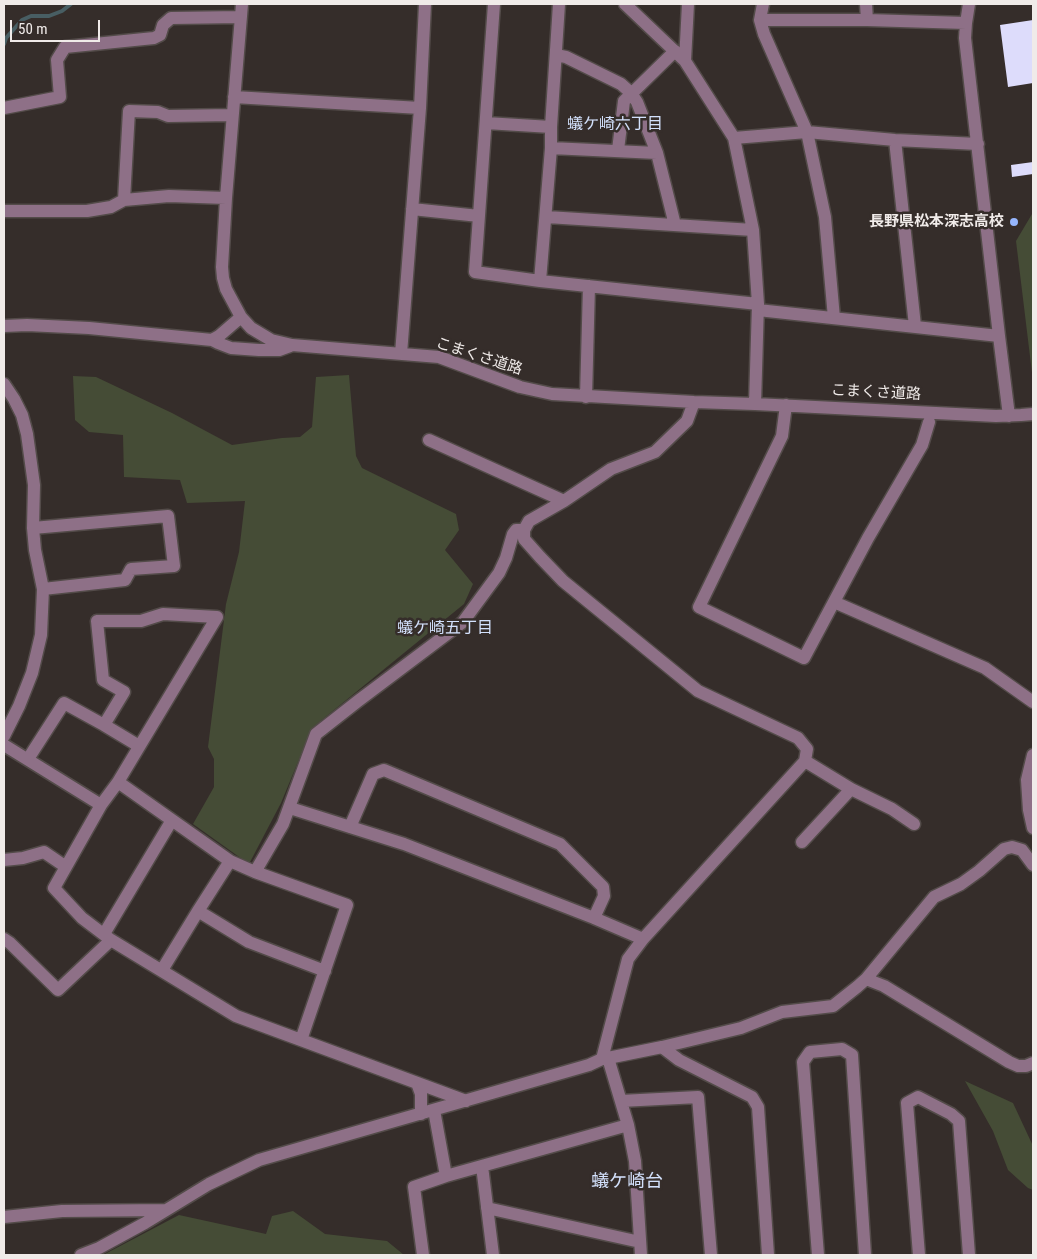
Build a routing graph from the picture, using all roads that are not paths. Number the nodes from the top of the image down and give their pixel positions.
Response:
1 (425, 4) edge
2 (494, 4) edge
3 (559, 4) edge
4 (625, 4) edge
5 (688, 4) edge
6 (763, 4) edge
7 (866, 4) edge
8 (969, 4) edge
9 (241, 10) edge
10 (760, 20) junction
11 (867, 20) junction
12 (966, 22) junction
13 (675, 51) junction
14 (556, 55) junction
15 (685, 61) junction
16 (631, 93) junction
17 (234, 97) junction
18 (4, 108) edge
19 (420, 108) junction
20 (232, 115) junction
21 (486, 123) junction
22 (551, 128) junction
23 (807, 132) junction
24 (734, 138) junction
25 (896, 140) junction
26 (978, 144) junction
27 (551, 148) junction
28 (618, 150) junction
29 (657, 153) junction
30 (226, 198) junction
31 (124, 200) junction
32 (412, 209) junction
33 (4, 211) edge
34 (479, 216) junction
35 (547, 216) junction
36 (675, 225) junction
37 (753, 230) junction
38 (540, 281) junction
39 (589, 286) junction
40 (758, 307) junction
41 (241, 317) junction
42 (834, 318) junction
43 (4, 326) edge
44 (915, 326) junction
45 (999, 336) junction
46 (212, 340) junction
47 (292, 345) junction
48 (401, 354) junction
49 (4, 384) edge
50 (586, 397) junction
51 (694, 402) junction
52 (755, 404) junction
53 (786, 405) junction
54 (1033, 414) edge
55 (1009, 416) junction
56 (929, 422) dead end
57 (429, 440) dead end
58 (564, 501) junction
59 (33, 528) junction
60 (524, 530) junction
61 (43, 589) junction
62 (834, 602) junction
63 (1033, 702) edge
64 (104, 725) junction
65 (4, 736) edge
66 (4, 745) edge
67 (139, 746) junction
68 (1033, 755) edge
69 (28, 759) junction
70 (806, 761) junction
71 (118, 782) junction
72 (851, 789) junction
73 (101, 805) junction
74 (290, 808) junction
75 (172, 820) junction
76 (914, 824) dead end
77 (350, 827) junction
78 (1033, 828) edge
79 (802, 842) dead end
80 (4, 860) edge
81 (230, 861) junction
82 (1033, 865) edge
83 (66, 867) junction
84 (255, 872) junction
85 (198, 911) junction
86 (594, 918) junction
87 (107, 937) junction
88 (4, 939) edge
89 (643, 939) junction
90 (162, 970) junction
91 (325, 971) junction
92 (866, 978) junction
93 (300, 1040) junction
94 (662, 1047) junction
95 (606, 1057) junction
96 (1033, 1063) edge
97 (417, 1083) junction
98 (466, 1100) junction
99 (621, 1101) junction
100 (428, 1112) junction
101 (628, 1125) junction
102 (482, 1166) junction
103 (446, 1176) junction
104 (487, 1208) junction
105 (166, 1210) junction
106 (4, 1217) edge
107 (640, 1242) junction
108 (81, 1255) edge
109 (424, 1255) edge
110 (493, 1255) edge
111 (641, 1255) edge
112 (711, 1255) edge
113 (768, 1255) edge
114 (818, 1255) edge
115 (865, 1255) edge
116 (919, 1255) edge
117 (969, 1255) edge

1 - 19 street
2 - 21 street
3 - 14 street
4 - 13 street
5 - 15 street
6 - 10 street
7 - 11 street
8 - 12 street
9 - 17 street, こまくさ道路
9 - 18 street
10 - 11 street
10 - 23 street
11 - 12 street
12 - 26 street
13 - 15 street
13 - 16 street
14 - 16 street
14 - 22 street
15 - 24 street
16 - 28 street
16 - 29 street
17 - 19 street
17 - 20 street, こまくさ道路
19 - 32 street
20 - 30 street, こまくさ道路
20 - 31 street
21 - 22 street
21 - 34 street
22 - 27 street
23 - 24 street
23 - 25 street
23 - 42 street
24 - 37 street
25 - 26 street
25 - 44 street
26 - 45 street
27 - 28 street
27 - 35 street
28 - 29 street
29 - 36 street
30 - 31 street
30 - 41 street, こまくさ道路
31 - 33 street
32 - 34 street
32 - 48 street
34 - 38 street
35 - 36 street
35 - 38 street
36 - 37 street
37 - 40 street
38 - 39 street
39 - 40 street
39 - 50 street
40 - 42 street
40 - 52 street
41 - 46 street
41 - 47 street, こまくさ道路
42 - 44 street
43 - 46 street
44 - 45 street
45 - 55 street
46 - 47 street
47 - 48 street, こまくさ道路
48 - 50 street, こまくさ道路
49 - 59 street
50 - 51 street, こまくさ道路
51 - 52 street, こまくさ道路
51 - 58 street
52 - 53 street, こまくさ道路
53 - 55 street, こまくさ道路
53 - 62 street
54 - 55 street, こまくさ道路
56 - 62 street
57 - 58 street
58 - 60 street
59 - 61 street
59 - 61 street
60 - 70 street
60 - 74 street
61 - 65 street
62 - 63 street
64 - 67 street
64 - 67 street
64 - 69 street
66 - 69 street
67 - 71 street
68 - 78 street
69 - 73 street
70 - 72 street
70 - 89 street
71 - 73 street
71 - 75 street
72 - 76 street
72 - 79 street
73 - 83 street
74 - 77 street
74 - 84 street
75 - 81 street
75 - 87 street
77 - 86 street
77 - 86 street
80 - 83 street
81 - 84 street
81 - 85 street
82 - 92 street
83 - 87 street
84 - 91 street
85 - 90 street
85 - 91 street
86 - 89 street
87 - 88 street
87 - 90 street
89 - 95 street
90 - 93 street
91 - 93 street
92 - 94 street
92 - 96 street
93 - 97 street
94 - 95 street
94 - 113 street
95 - 98 street
95 - 99 street
97 - 98 street
97 - 100 street
98 - 100 street
99 - 101 street
99 - 112 street
100 - 103 street
100 - 105 street
101 - 102 street
101 - 107 street
102 - 103 street
102 - 104 street
103 - 109 street
104 - 107 street
104 - 110 street
105 - 106 street
105 - 108 street
107 - 111 street
114 - 115 street
116 - 117 street

